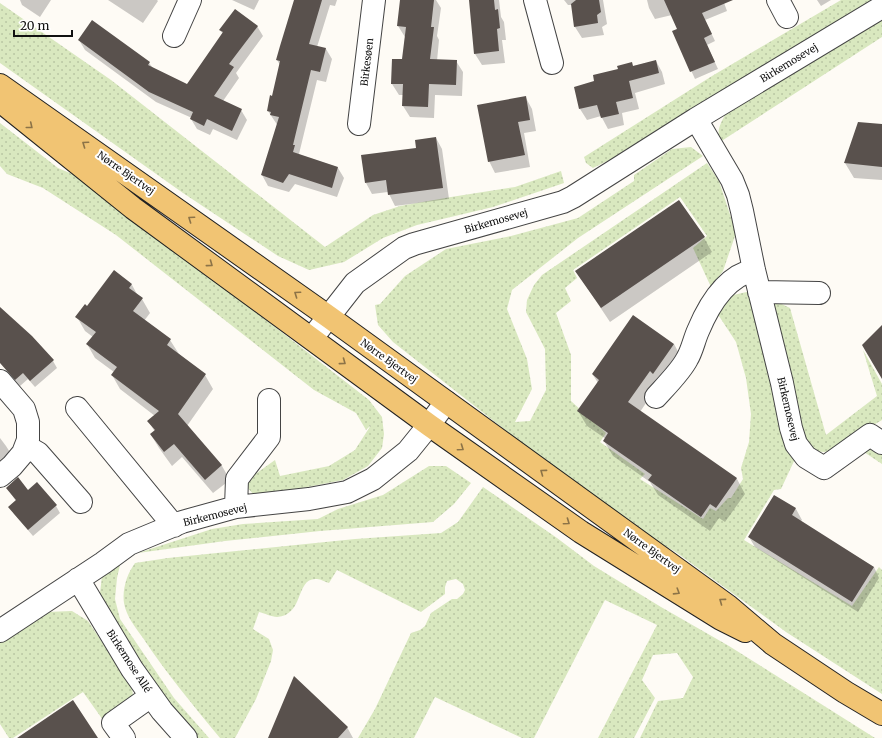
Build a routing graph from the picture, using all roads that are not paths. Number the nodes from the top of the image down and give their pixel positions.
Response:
1 (190, 0) edge
2 (374, 0) edge
3 (535, 0) edge
4 (882, 7) edge
5 (174, 36) dead end
6 (552, 63) dead end
7 (0, 85) edge
8 (0, 101) edge
9 (696, 119) junction
10 (359, 124) dead end
11 (754, 270) junction
12 (759, 292) junction
13 (819, 293) dead end
14 (329, 317) junction
15 (312, 338) junction
16 (0, 381) edge
17 (656, 398) dead end
18 (269, 400) dead end
19 (446, 402) junction
20 (78, 408) dead end
21 (429, 425) junction
22 (882, 443) edge
23 (26, 446) junction
24 (0, 476) edge
25 (81, 502) dead end
26 (236, 507) junction
27 (174, 526) junction
28 (78, 579) junction
29 (0, 630) edge
30 (774, 644) junction
31 (151, 696) junction
32 (882, 714) edge
33 (124, 738) edge
34 (186, 738) edge

1 - 5 street
2 - 10 street, Birkesøen
3 - 6 street
4 - 9 street, Birkemosevej
14 -> 7 main road, Nørre Bjertvej
8 -> 15 main road, Nørre Bjertvej
9 - 11 street, Birkemosevej
9 - 14 street, Birkemosevej
11 - 12 street, Birkemosevej
11 - 17 street
12 - 13 street
12 - 22 street, Birkemosevej
14 - 15 street, Birkemosevej
14 - 19 main road, Nørre Bjertvej
15 -> 21 main road, Nørre Bjertvej
16 - 23 street
18 - 26 street
19 - 21 street, Birkemosevej
30 -> 19 main road, Nørre Bjertvej
20 - 27 street
21 - 26 street, Birkemosevej
21 -> 30 main road, Nørre Bjertvej
23 - 24 street
23 - 25 street
26 - 27 street, Birkemosevej
27 - 28 street, Birkemosevej
28 - 29 street, Birkemosevej
28 - 31 street, Birkemose Allé
30 - 32 main road, Nørre Bjertvej
31 - 33 street
31 - 34 street, Birkemose Allé

